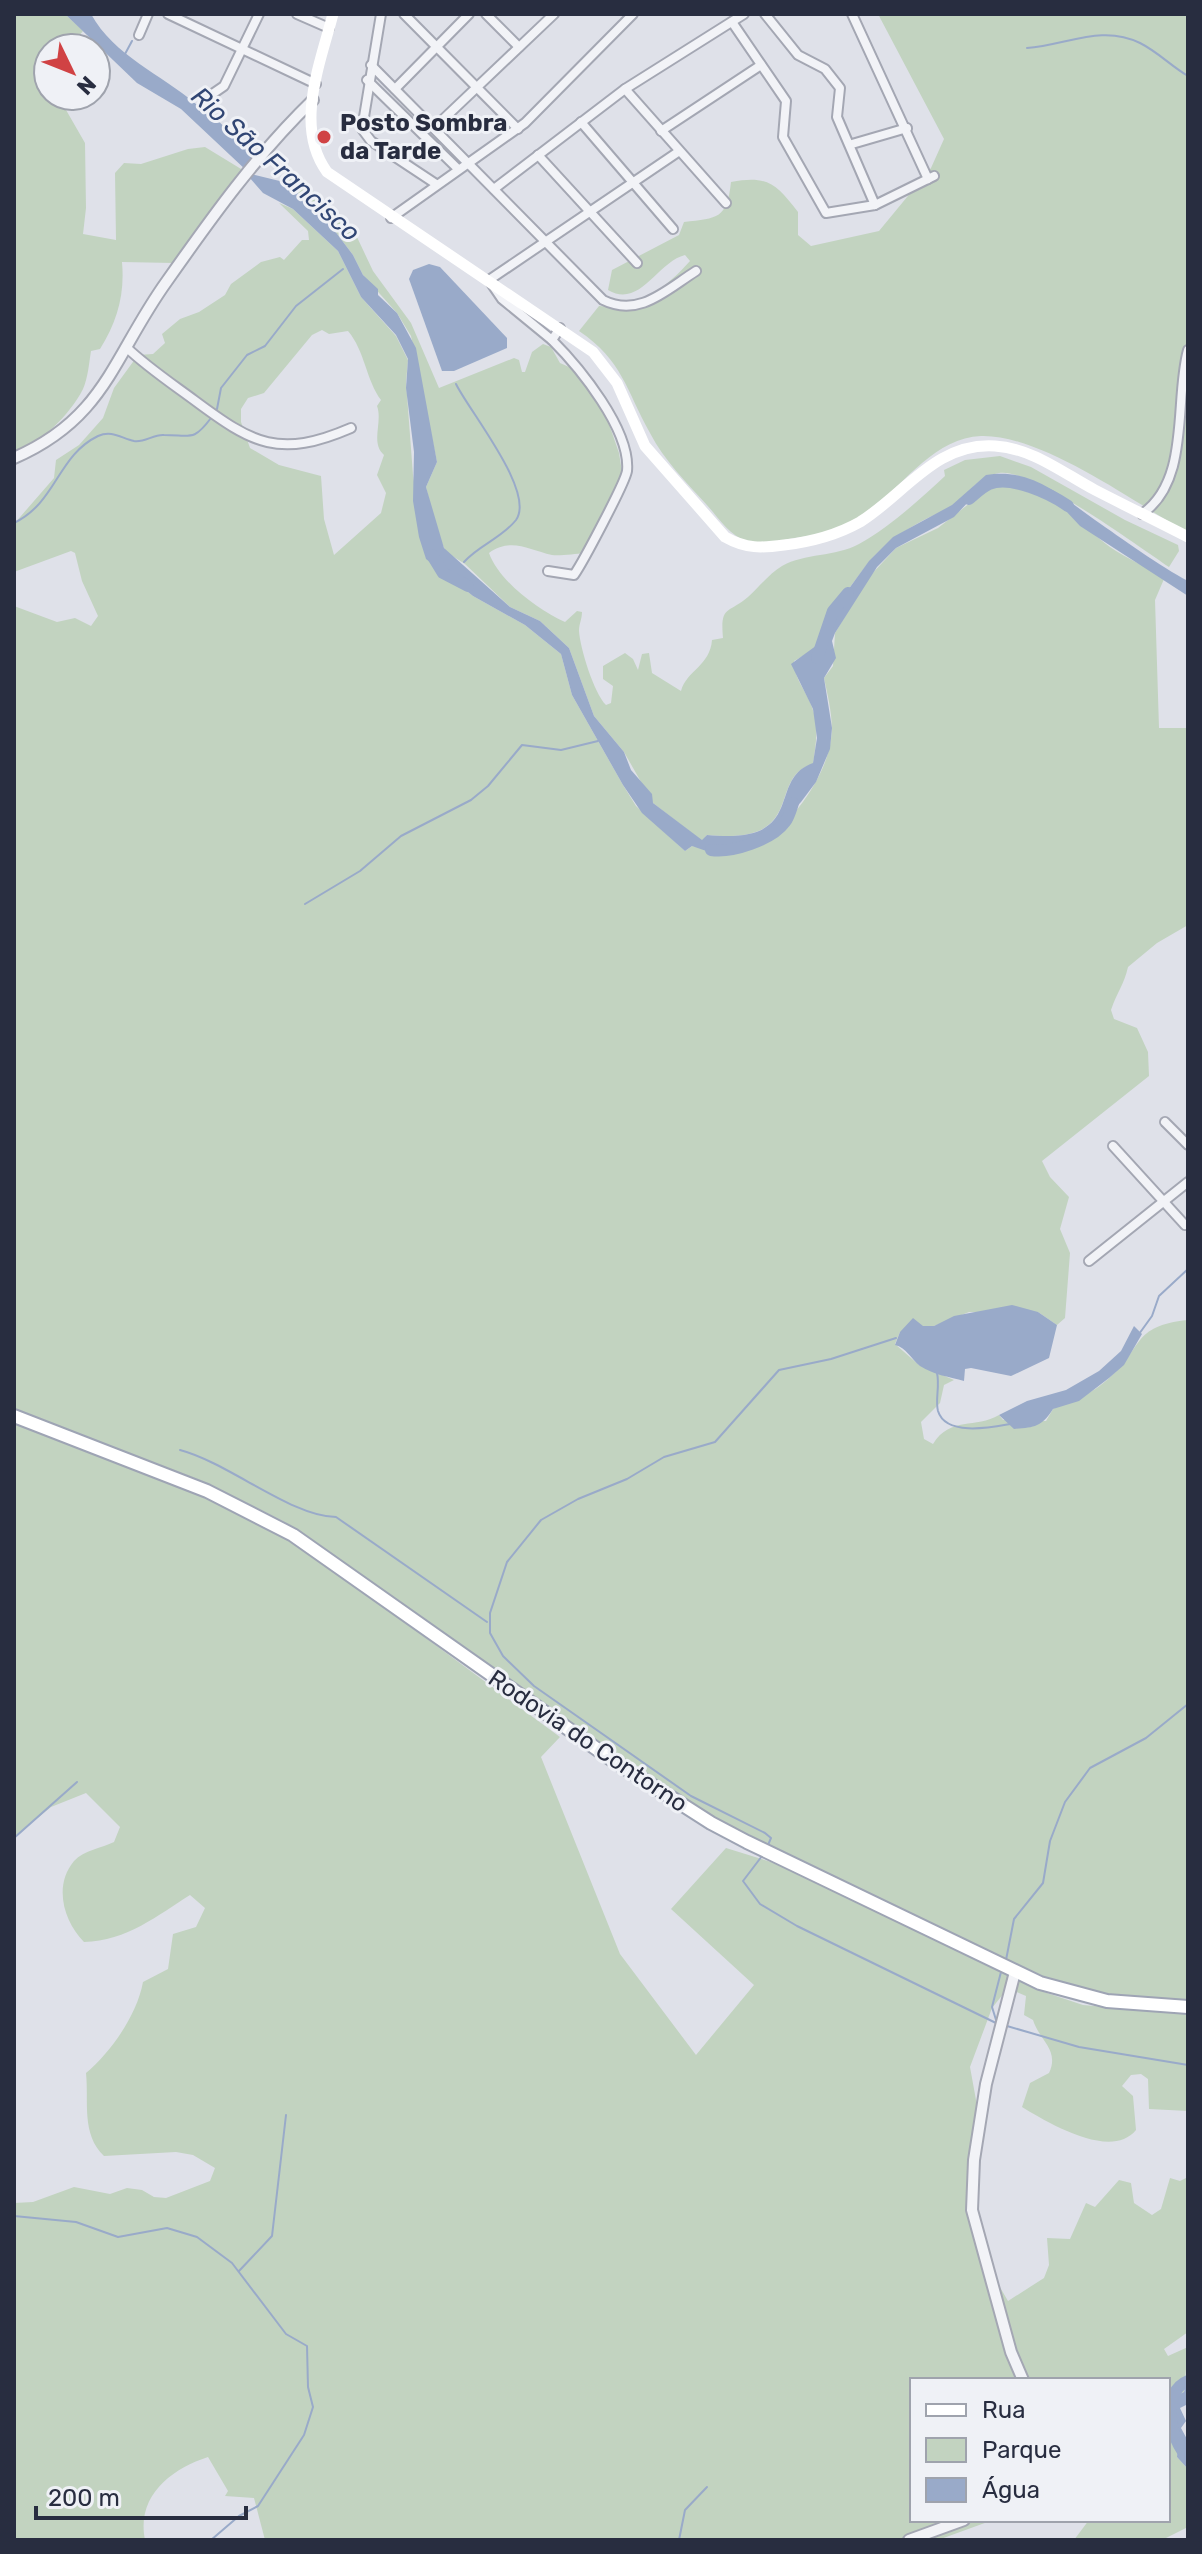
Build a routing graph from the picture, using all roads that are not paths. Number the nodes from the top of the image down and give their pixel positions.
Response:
1 (148, 14) edge
2 (168, 14) edge
3 (259, 14) edge
4 (297, 14) edge
5 (333, 14) edge
6 (381, 14) edge
7 (404, 14) edge
8 (469, 14) edge
9 (486, 14) edge
10 (554, 14) edge
11 (633, 14) edge
12 (744, 14) edge
13 (765, 14) edge
14 (852, 14) edge
15 (732, 22) junction
16 (329, 28) junction
17 (139, 35) dead end
18 (243, 47) junction
19 (436, 47) junction
20 (519, 47) junction
21 (371, 65) junction
22 (761, 65) junction
23 (367, 80) junction
24 (316, 84) junction
25 (477, 87) junction
26 (395, 89) junction
27 (625, 89) junction
28 (208, 97) dead end
29 (313, 100) junction
30 (581, 122) junction
31 (434, 128) junction
32 (907, 128) junction
33 (518, 129) junction
34 (661, 131) junction
35 (852, 144) junction
36 (678, 152) junction
37 (538, 155) junction
38 (468, 162) junction
39 (457, 168) junction
40 (634, 182) junction
41 (436, 184) junction
42 (494, 189) junction
43 (726, 203) dead end
44 (875, 205) junction
45 (589, 213) junction
46 (391, 218) junction
47 (673, 229) dead end
48 (545, 242) junction
49 (637, 263) dead end
50 (696, 271) dead end
51 (489, 280) junction
52 (560, 328) junction
53 (552, 340) junction
54 (126, 347) junction
55 (1188, 350) edge
56 (351, 428) dead end
57 (14, 458) edge
58 (1142, 514) junction
59 (1188, 537) edge
60 (548, 571) dead end
61 (1165, 1122) dead end
62 (1188, 1145) edge
63 (1113, 1146) dead end
64 (1188, 1182) edge
65 (1163, 1201) junction
66 (1185, 1225) dead end
67 (1089, 1261) dead end
68 (14, 1416) edge
69 (1015, 1972) junction
70 (1188, 2007) edge
71 (1022, 2378) edge
72 (958, 2522) edge
73 (909, 2540) edge

1 - 17 street
2 - 18 street
3 - 18 street
4 - 16 street
5 - 16 main road
6 - 21 street
7 - 19 street
8 - 19 street
9 - 20 street
10 - 20 street
11 - 33 street
12 - 15 street
13 - 35 street
14 - 32 street
15 - 22 street
15 - 27 street
16 - 24 main road
18 - 24 street
18 - 28 street
19 - 25 street
19 - 26 street
20 - 25 street
21 - 23 street
21 - 26 street
22 - 34 street
22 - 44 street
23 - 39 street
23 - 41 street
24 - 29 main road
25 - 31 street
25 - 33 street
26 - 31 street
27 - 30 street
27 - 34 street
29 - 46 main road
29 - 54 street
30 - 37 street
30 - 40 street
31 - 38 street
32 - 35 street
32 - 44 street
33 - 38 street
34 - 36 street
35 - 44 street
36 - 40 street
36 - 43 street
37 - 42 street
37 - 45 street
38 - 39 street
38 - 42 street
39 - 41 street
40 - 45 street
40 - 47 street
41 - 46 street
42 - 48 street
45 - 48 street
45 - 49 street
46 - 51 main road
48 - 50 street
48 - 51 street
51 - 52 main road
51 - 53 street
52 - 53 street
52 - 58 main road
53 - 60 street
54 - 56 street
54 - 57 street
55 - 58 street
58 - 59 main road
61 - 62 street
63 - 65 street
64 - 65 street
65 - 66 street
65 - 67 street
68 - 69 main road, Rodovia do Contorno
69 - 70 main road, Rodovia do Contorno
69 - 71 street
72 - 73 street

